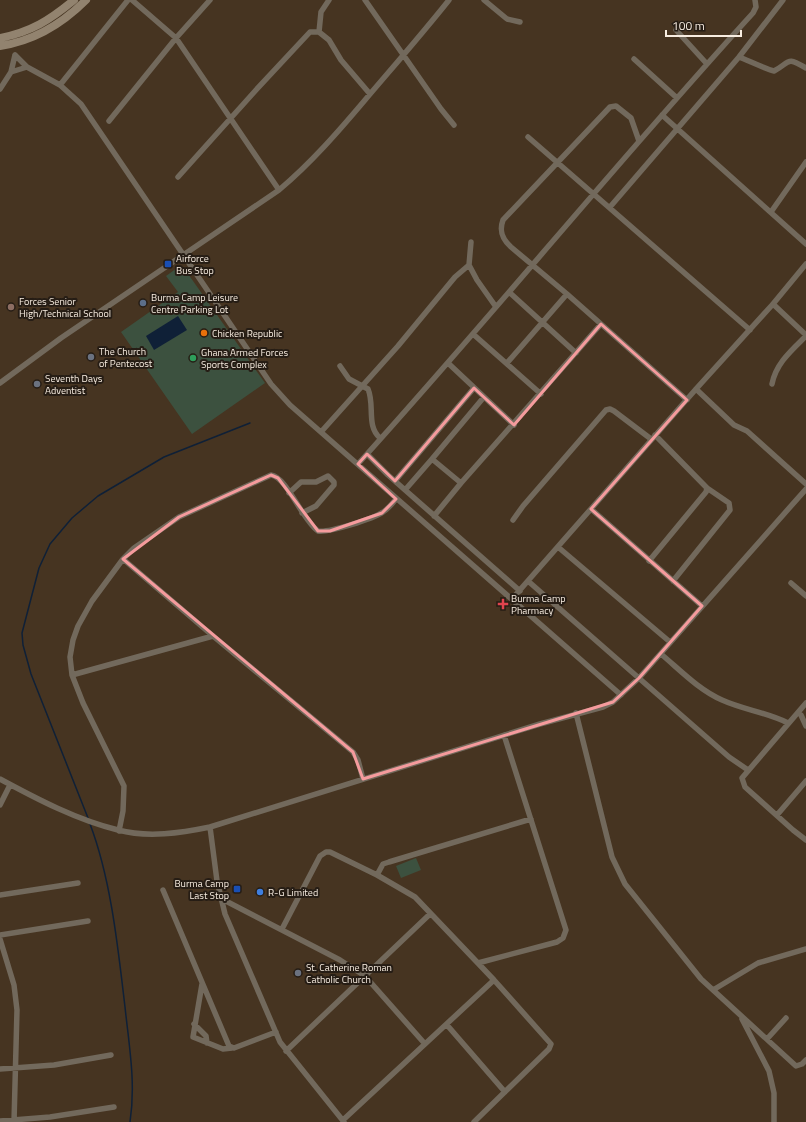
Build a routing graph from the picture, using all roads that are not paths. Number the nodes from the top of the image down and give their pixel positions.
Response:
1 (74, 0) edge
2 (86, 0) edge
3 (128, 0) edge
4 (132, 0) edge
5 (210, 0) edge
6 (329, 0) edge
7 (365, 0) edge
8 (449, 0) edge
9 (484, 0) edge
10 (755, 0) edge
11 (783, 0) edge
12 (520, 22) dead end
13 (676, 30) dead end
14 (319, 32) junction
15 (0, 38) edge
16 (176, 38) junction
17 (0, 46) edge
18 (404, 57) junction
19 (739, 57) junction
20 (634, 59) dead end
21 (707, 64) junction
22 (27, 67) junction
23 (806, 68) edge
24 (11, 72) junction
25 (60, 85) junction
26 (0, 89) edge
27 (370, 94) junction
28 (677, 98) junction
29 (662, 115) junction
30 (230, 118) junction
31 (109, 121) dead end
32 (454, 125) dead end
33 (678, 128) junction
34 (528, 137) dead end
35 (639, 140) junction
36 (806, 162) edge
37 (557, 164) junction
38 (178, 177) dead end
39 (279, 190) junction
40 (594, 194) junction
41 (610, 207) junction
42 (771, 212) junction
43 (471, 242) dead end
44 (806, 244) edge
45 (183, 256) junction
46 (806, 264) edge
47 (469, 265) junction
48 (532, 265) junction
49 (509, 292) junction
50 (568, 294) junction
51 (773, 304) junction
52 (496, 307) junction
53 (542, 322) junction
54 (601, 324) junction
55 (750, 330) junction
56 (473, 334) junction
57 (806, 335) edge
58 (576, 353) junction
59 (448, 362) junction
60 (507, 363) junction
61 (340, 366) dead end
62 (0, 383) edge
63 (772, 384) dead end
64 (363, 386) junction
65 (474, 388) junction
66 (696, 389) junction
67 (541, 394) junction
68 (484, 397) junction
69 (687, 400) junction
70 (514, 425) junction
71 (321, 432) junction
72 (653, 437) junction
73 (380, 438) junction
74 (368, 454) junction
75 (432, 460) junction
76 (358, 464) junction
77 (395, 481) junction
78 (461, 483) junction
79 (806, 484) edge
80 (707, 488) junction
81 (806, 489) edge
82 (405, 490) junction
83 (289, 493) junction
84 (396, 499) junction
85 (591, 509) junction
86 (302, 513) junction
87 (434, 516) junction
88 (513, 520) dead end
89 (558, 547) junction
90 (123, 558) junction
91 (650, 561) junction
92 (528, 581) junction
93 (673, 581) junction
94 (791, 583) dead end
95 (520, 591) junction
96 (806, 596) edge
97 (512, 599) junction
98 (702, 606) junction
99 (213, 636) junction
100 (670, 642) junction
101 (661, 654) junction
102 (72, 675) junction
103 (639, 678) junction
104 (621, 696) junction
105 (806, 703) edge
106 (576, 713) junction
107 (801, 715) edge
108 (788, 723) junction
109 (806, 726) edge
110 (504, 735) junction
111 (748, 770) junction
112 (0, 779) edge
113 (363, 779) junction
114 (805, 784) edge
115 (10, 785) junction
116 (0, 805) edge
117 (777, 815) junction
118 (531, 819) junction
119 (210, 827) junction
120 (119, 831) junction
121 (806, 840) edge
122 (376, 875) junction
123 (78, 883) dead end
124 (163, 890) dead end
125 (0, 895) edge
126 (220, 898) junction
127 (430, 914) junction
128 (88, 921) dead end
129 (282, 929) junction
130 (0, 935) edge
131 (0, 939) edge
132 (806, 949) edge
133 (799, 952) junction
134 (806, 954) edge
135 (478, 963) junction
136 (365, 976) junction
137 (494, 980) junction
138 (202, 984) junction
139 (713, 990) junction
140 (210, 1001) junction
141 (199, 1002) junction
142 (738, 1014) junction
143 (786, 1018) dead end
144 (194, 1024) junction
145 (447, 1026) junction
146 (276, 1032) junction
147 (767, 1039) junction
148 (207, 1043) junction
149 (425, 1044) junction
150 (232, 1048) junction
151 (286, 1051) junction
152 (111, 1055) dead end
153 (806, 1060) edge
154 (15, 1068) junction
155 (0, 1070) edge
156 (505, 1092) junction
157 (114, 1107) dead end
158 (343, 1121) edge
159 (0, 1122) edge
160 (14, 1122) edge
161 (474, 1122) edge
162 (774, 1122) edge

1 - 15 main road
2 - 17 main road
3 - 25 street
4 - 16 street
5 - 16 street
6 - 14 street
7 - 18 street
8 - 18 street
9 - 12 street
10 - 21 street
11 - 19 street
13 - 21 street
14 - 27 street
14 - 30 street
16 - 30 street
16 - 31 street
18 - 27 street
18 - 32 street
19 - 23 street
19 - 33 street
20 - 28 street
21 - 28 street
22 - 24 street
22 - 24 street
22 - 25 street
24 - 26 street
25 - 45 street
27 - 39 street
28 - 29 street
29 - 33 street
29 - 35 street
30 - 38 street
30 - 39 street
33 - 41 street
33 - 42 street
34 - 37 street
35 - 37 street
35 - 40 street
36 - 42 street
37 - 40 street
37 - 48 street
39 - 45 street
40 - 41 street
40 - 48 street
41 - 55 street
42 - 44 street
43 - 47 street
45 - 62 street
45 - 71 street
46 - 51 street
47 - 52 street
47 - 64 street
48 - 49 street
48 - 50 street
49 - 52 street
49 - 53 street
50 - 53 street
50 - 54 street
51 - 55 street
51 - 57 street
52 - 56 street
53 - 58 street
53 - 60 street
54 - 58 street
54 - 69 street
55 - 66 street
56 - 59 street
56 - 60 street
57 - 63 street
58 - 67 street
59 - 65 street
59 - 73 street
60 - 67 street
61 - 64 street
64 - 71 street
64 - 73 street
65 - 68 street
65 - 77 street
66 - 69 street
66 - 79 street
67 - 70 street
68 - 70 street
68 - 75 street
69 - 72 street
70 - 78 street
71 - 76 street
72 - 80 street
72 - 85 street
72 - 88 street
73 - 74 street
74 - 76 street
74 - 77 street
75 - 78 street
75 - 82 street
76 - 84 street
77 - 82 street
78 - 87 street
80 - 91 street
80 - 93 street
81 - 98 street
82 - 87 street
83 - 86 street
83 - 86 street
83 - 90 street
84 - 86 street
84 - 97 street
85 - 89 street
85 - 91 street
87 - 95 street
89 - 92 street
89 - 100 street
90 - 99 street
90 - 102 street
91 - 93 street
92 - 95 street
92 - 103 street
93 - 98 street
94 - 96 street
95 - 97 street
97 - 104 street
98 - 100 street
99 - 102 street
99 - 113 street
100 - 101 street
101 - 103 street
101 - 108 street
102 - 120 street
103 - 104 street
103 - 111 street
104 - 106 street
105 - 107 street
106 - 110 street
106 - 139 street
107 - 108 street
107 - 109 street
108 - 111 street
110 - 113 street
110 - 118 street
111 - 117 street
112 - 115 street
113 - 119 street
114 - 117 street
115 - 116 street
115 - 120 street
117 - 121 street
118 - 122 street
118 - 135 street
119 - 120 street
119 - 126 street
122 - 127 street
122 - 129 street
123 - 125 street
124 - 138 street
126 - 129 street
126 - 146 street
127 - 135 street
127 - 136 street
128 - 130 street
129 - 136 street
131 - 154 street
132 - 133 street
133 - 134 street
133 - 139 street
135 - 137 street
136 - 149 street
136 - 151 street
137 - 145 street
137 - 156 street
138 - 140 street
138 - 141 street
139 - 142 street
140 - 141 street
140 - 150 street
141 - 144 street
142 - 147 street
142 - 162 street
143 - 147 street
144 - 148 street
144 - 148 street
145 - 149 street
145 - 156 street
146 - 150 street
146 - 151 street
147 - 153 street
148 - 150 street
149 - 158 street
151 - 158 street
152 - 154 street
154 - 155 street
154 - 160 street
156 - 161 street
157 - 160 street
159 - 160 street

